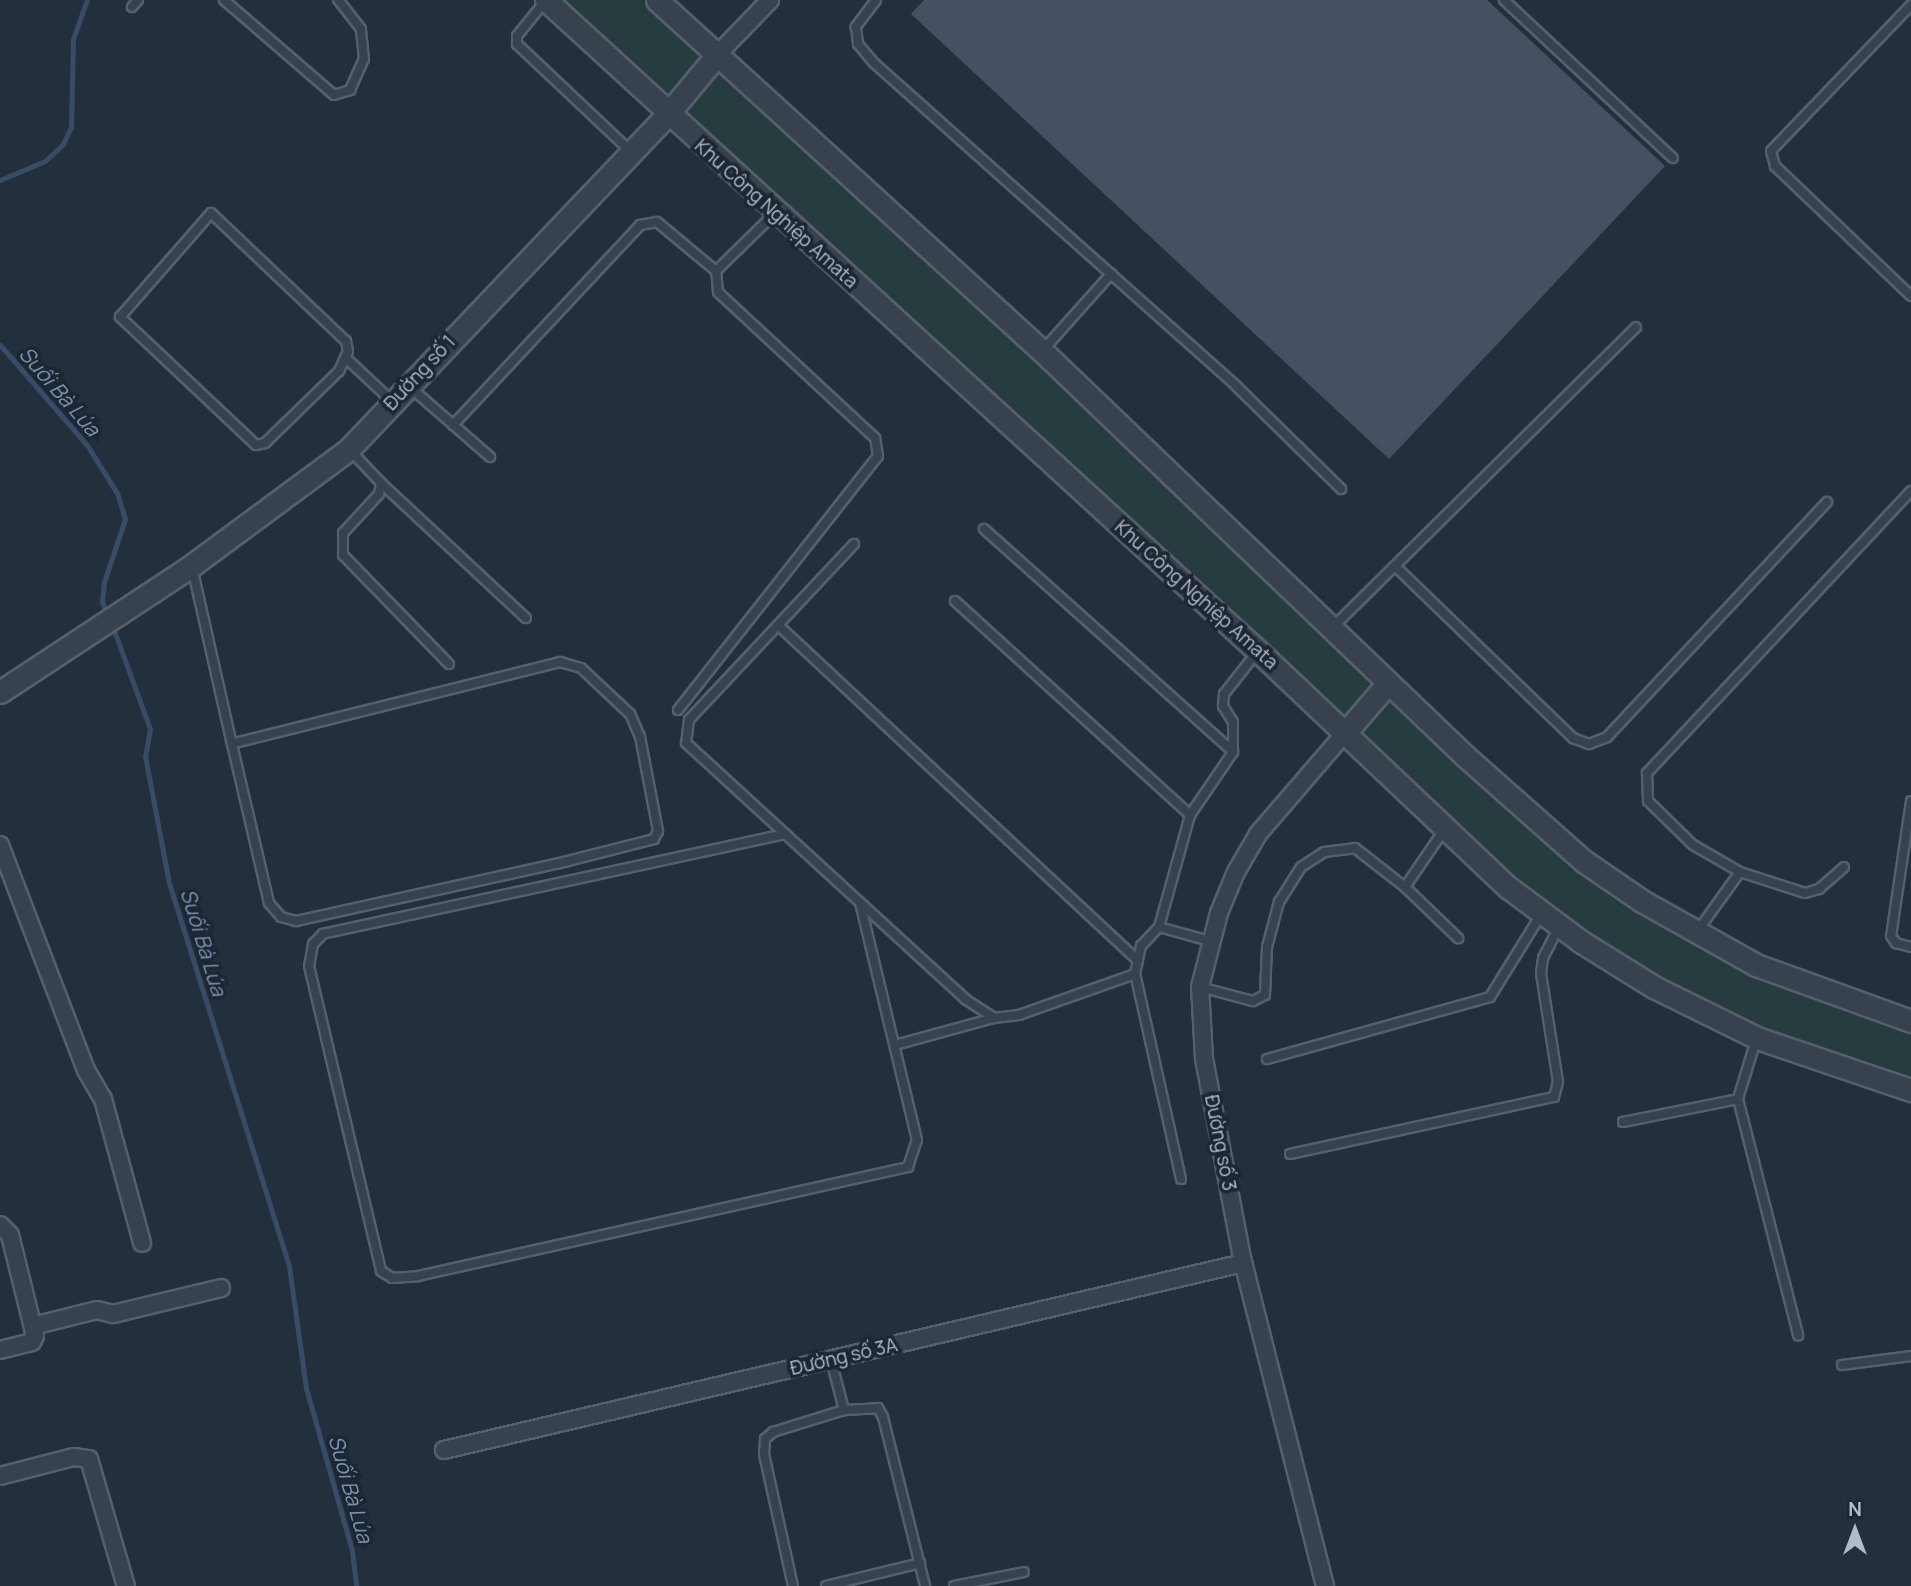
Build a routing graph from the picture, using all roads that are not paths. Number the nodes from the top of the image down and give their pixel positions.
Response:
1 (138, 0) edge
2 (224, 0) edge
3 (338, 0) edge
4 (546, 0) edge
5 (657, 0) edge
6 (770, 0) edge
7 (876, 0) edge
8 (1504, 0) edge
9 (1911, 5) edge
10 (132, 8) dead end
11 (716, 56) junction
12 (667, 115) junction
13 (631, 152) junction
14 (1673, 158) dead end
15 (775, 213) junction
16 (716, 271) junction
17 (1111, 274) junction
18 (1911, 296) edge
19 (1636, 327) dead end
20 (1042, 351) junction
21 (347, 359) junction
22 (408, 386) junction
23 (393, 402) junction
24 (453, 425) junction
25 (349, 450) junction
26 (490, 457) dead end
27 (381, 483) junction
28 (1341, 489) dead end
29 (1911, 491) edge
30 (1827, 502) dead end
31 (984, 529) dead end
32 (854, 544) dead end
33 (191, 566) junction
34 (1395, 566) junction
35 (955, 601) dead end
36 (526, 618) dead end
37 (778, 625) junction
38 (1334, 627) junction
39 (1258, 651) junction
40 (449, 664) dead end
41 (1388, 683) junction
42 (0, 692) edge
43 (678, 710) dead end
44 (1344, 734) junction
45 (232, 744) junction
46 (1233, 752) junction
47 (1911, 801) edge
48 (1190, 815) junction
49 (1444, 830) junction
50 (785, 834) junction
51 (0, 845) edge
52 (1844, 867) dead end
53 (1740, 872) junction
54 (1405, 887) junction
55 (860, 903) junction
56 (1542, 913) junction
57 (1159, 926) junction
58 (1559, 926) junction
59 (1697, 932) junction
60 (1458, 938) dead end
61 (1210, 941) junction
62 (1911, 947) edge
63 (1138, 961) junction
64 (1135, 974) junction
65 (1200, 987) junction
66 (994, 1018) junction
67 (1911, 1021) edge
68 (1757, 1038) junction
69 (895, 1045) junction
70 (1266, 1059) dead end
71 (1911, 1090) edge
72 (1738, 1098) junction
73 (1623, 1122) dead end
74 (1290, 1154) dead end
75 (1181, 1179) dead end
76 (0, 1225) edge
77 (142, 1243) dead end
78 (1243, 1263) junction
79 (221, 1288) dead end
80 (33, 1326) junction
81 (1798, 1335) dead end
82 (0, 1350) edge
83 (1911, 1356) edge
84 (831, 1360) junction
85 (1842, 1365) dead end
86 (845, 1410) junction
87 (444, 1450) dead end
88 (0, 1476) edge
89 (920, 1563) junction
90 (1024, 1572) dead end
91 (126, 1586) edge
92 (793, 1586) edge
93 (827, 1586) edge
94 (925, 1586) edge
95 (954, 1586) edge
96 (1325, 1586) edge

1 - 10 lane
2 - 3 lane
4 - 12 street, Khu Công Nghiệp Amata
4 - 13 lane
5 - 11 street
6 - 11 street
7 - 17 lane
8 - 14 lane
9 - 18 lane
11 - 12 street, Đường số 1
11 - 20 street
12 - 13 street, Đường số 1
12 - 15 street, Khu Công Nghiệp Amata
13 - 22 street, Đường số 1
15 - 16 lane
15 - 39 street, Khu Công Nghiệp Amata
16 - 24 lane
16 - 43 lane
17 - 20 lane
17 - 28 lane
19 - 34 lane
20 - 38 street
21 - 21 lane
21 - 23 lane
22 - 23 street, Đường số 1
22 - 24 lane
23 - 25 street, Đường số 1
24 - 26 lane
25 - 27 lane
25 - 33 street, Đường số 1
27 - 36 lane
27 - 40 lane
29 - 53 lane
30 - 34 lane
31 - 46 lane
32 - 37 lane
33 - 42 street, Đường số 1
33 - 45 lane
34 - 38 lane
35 - 48 lane
37 - 50 lane
37 - 63 lane
38 - 41 street
39 - 44 street, Khu Công Nghiệp Amata
39 - 46 lane
41 - 44 street
41 - 59 street
44 - 49 street, Khu Công Nghiệp Amata
44 - 61 street, Đường số 3
45 - 45 lane
46 - 48 lane
47 - 62 lane
48 - 57 lane
49 - 54 lane
49 - 56 street, Khu Công Nghiệp Amata
50 - 55 lane
50 - 69 lane
51 - 77 street
52 - 53 lane
53 - 59 lane
54 - 60 lane
54 - 65 lane
55 - 66 lane
55 - 69 lane
56 - 58 street, Khu Công Nghiệp Amata
56 - 70 lane
57 - 61 lane
57 - 63 lane
58 - 68 street, Khu Công Nghiệp Amata
58 - 74 lane
59 - 67 street
61 - 65 street, Đường số 3
63 - 64 lane
64 - 66 lane
64 - 75 lane
65 - 78 street, Đường số 3
66 - 69 lane
68 - 71 street, Khu Công Nghiệp Amata
68 - 72 lane
72 - 73 lane
72 - 81 lane
76 - 80 street
78 - 84 street, Đường số 3A
78 - 96 street, Đường số 3
79 - 80 street
80 - 82 street
83 - 85 lane
84 - 86 lane
84 - 87 street, Đường số 3A
86 - 89 lane
86 - 92 lane
88 - 91 street
89 - 93 lane
89 - 94 lane
90 - 95 lane

